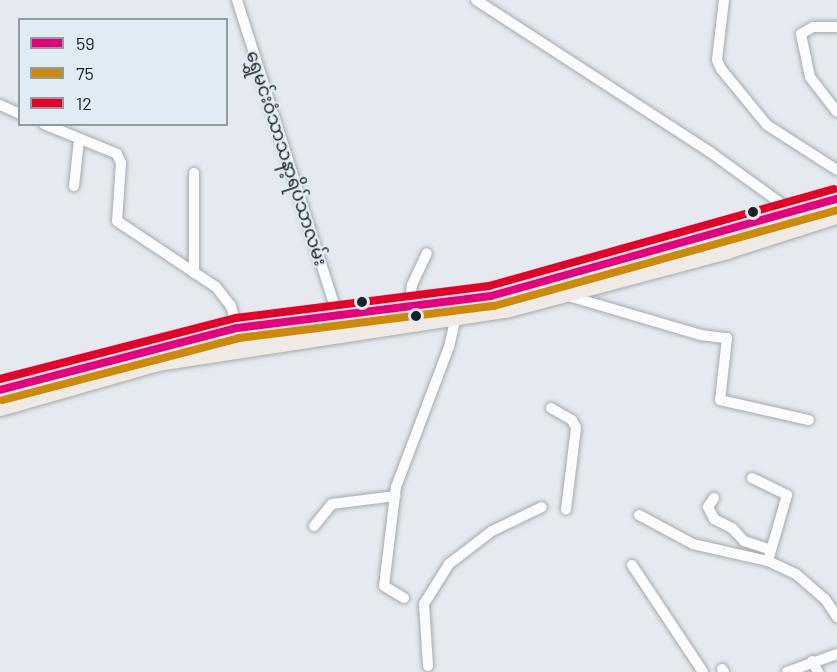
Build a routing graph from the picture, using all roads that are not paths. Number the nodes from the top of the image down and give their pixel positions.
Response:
1 (237, 0) edge
2 (476, 0) edge
3 (724, 0) edge
4 (837, 27) edge
5 (0, 105) edge
6 (837, 112) edge
7 (18, 113) edge
8 (48, 126) edge
9 (79, 140) junction
10 (837, 170) edge
11 (194, 173) dead end
12 (74, 186) dead end
13 (837, 199) edge
14 (793, 212) junction
15 (837, 215) edge
16 (427, 253) dead end
17 (194, 273) junction
18 (560, 293) junction
19 (409, 309) junction
20 (458, 310) junction
21 (338, 316) junction
22 (237, 328) junction
23 (0, 390) edge
24 (0, 407) edge
25 (551, 408) dead end
26 (808, 420) dead end
27 (752, 478) dead end
28 (395, 496) junction
29 (714, 498) dead end
30 (542, 507) dead end
31 (566, 509) dead end
32 (639, 515) dead end
33 (314, 526) dead end
34 (770, 555) junction
35 (632, 566) dead end
36 (404, 598) dead end
37 (837, 617) edge
38 (837, 654) edge
39 (812, 661) junction
40 (428, 666) dead end
41 (703, 672) edge
42 (787, 672) edge
43 (818, 672) edge

1 - 21 street, ရွှေမင်းဝံသာသနာ့ရိပ်သာလမ်း
2 - 14 street
3 - 10 street
4 - 6 street
5 - 7 street
8 - 9 street
9 - 12 street
9 - 17 street
11 - 17 street
13 - 14 main road
14 - 20 main road
15 - 18 main road
16 - 19 street
17 - 22 street
18 - 20 main road
18 - 26 street
19 - 20 main road
19 - 21 main road
20 - 24 main road
20 - 28 street
21 - 22 main road
22 - 23 main road
25 - 31 street
27 - 34 street
28 - 33 street
28 - 36 street
29 - 34 street
30 - 40 street
32 - 34 street
34 - 37 street
35 - 41 street
38 - 39 street
39 - 42 street
39 - 43 street

